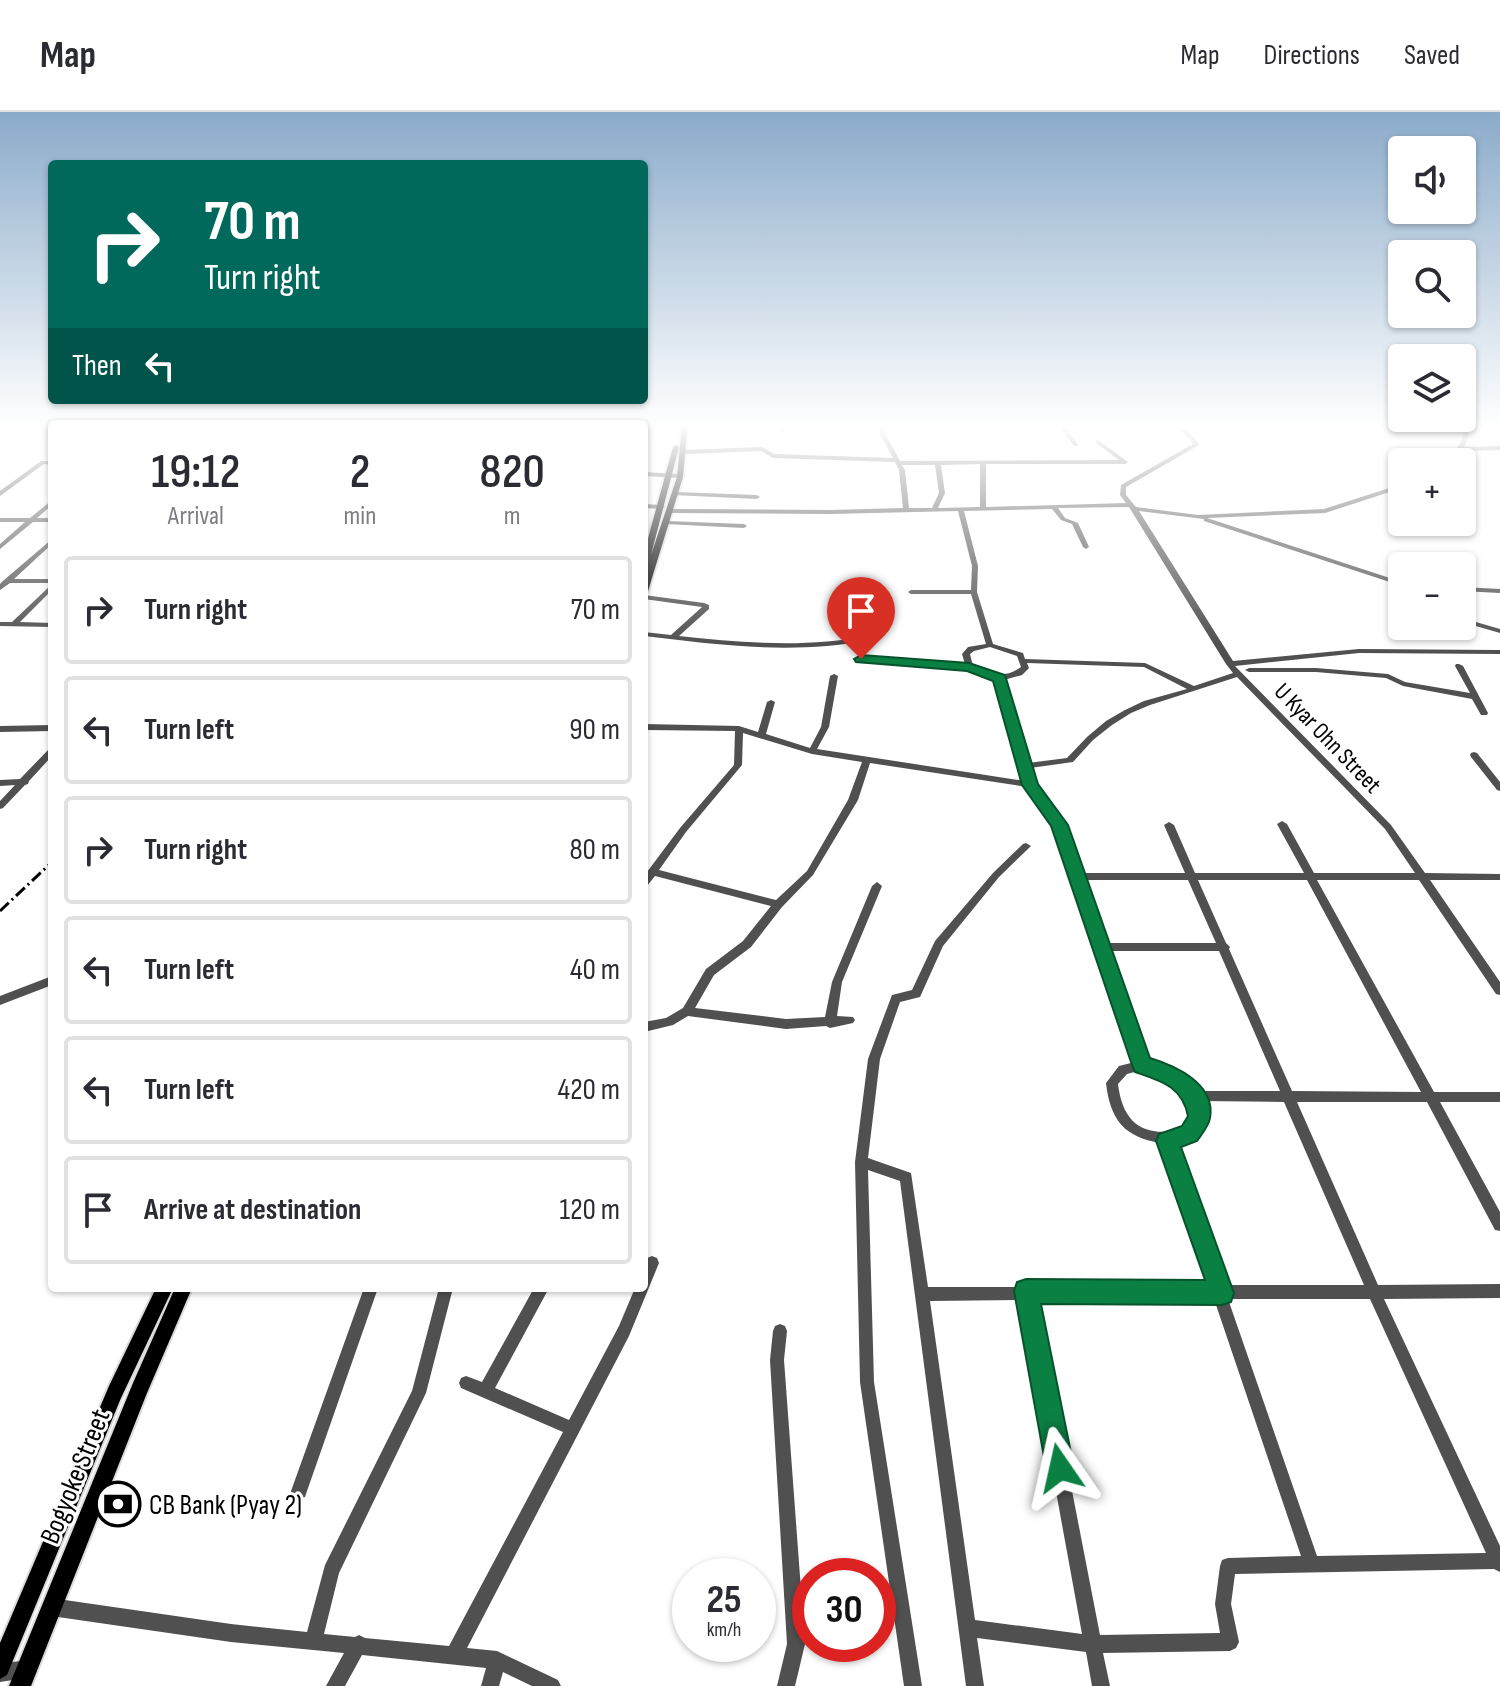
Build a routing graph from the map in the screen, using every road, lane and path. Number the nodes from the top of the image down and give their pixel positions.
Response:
1 (664, 497) edge
2 (674, 497) edge
3 (905, 497) edge
4 (940, 497) edge
5 (983, 497) edge
6 (1128, 497) edge
7 (1367, 497) edge
8 (48, 505) edge
9 (648, 506) edge
10 (662, 507) junction
11 (1054, 507) junction
12 (1132, 507) junction
13 (961, 509) junction
14 (983, 509) junction
15 (934, 510) junction
16 (671, 511) junction
17 (906, 511) junction
18 (1198, 517) junction
19 (0, 520) edge
20 (31, 520) junction
21 (48, 520) edge
22 (667, 523) junction
23 (744, 526) dead end
24 (48, 544) edge
25 (648, 545) edge
26 (0, 547) edge
27 (1086, 547) dead end
28 (1388, 577) edge
29 (4, 581) edge
30 (648, 582) edge
31 (48, 583) edge
32 (48, 587) edge
33 (0, 588) edge
34 (1476, 590) edge
35 (1500, 591) edge
36 (911, 592) dead end
37 (974, 592) junction
38 (648, 595) edge
39 (0, 624) edge
40 (1476, 624) edge
41 (13, 625) junction
42 (48, 625) edge
43 (1500, 631) edge
44 (648, 634) edge
45 (673, 637) junction
46 (869, 638) dead end
47 (990, 645) junction
48 (1500, 652) edge
49 (861, 659) dead end
50 (1025, 661) junction
51 (1459, 666) dead end
52 (969, 667) junction
53 (1234, 670) junction
54 (834, 676) dead end
55 (1000, 678) junction
56 (1194, 689) junction
57 (1476, 697) junction
58 (771, 702) dead end
59 (1484, 713) dead end
60 (648, 727) edge
61 (48, 728) edge
62 (0, 729) edge
63 (739, 729) junction
64 (762, 734) junction
65 (812, 751) junction
66 (1474, 755) dead end
67 (48, 756) edge
68 (867, 760) junction
69 (1025, 766) junction
70 (25, 782) junction
71 (0, 783) edge
72 (1030, 785) junction
73 (1500, 788) edge
74 (0, 806) edge
75 (1282, 824) dead end
76 (1169, 825) dead end
77 (1026, 846) dead end
78 (654, 872) junction
79 (1079, 876) junction
80 (1194, 876) junction
81 (1312, 877) junction
82 (1424, 877) junction
83 (1500, 877) edge
84 (648, 879) edge
85 (877, 886) dead end
86 (778, 904) junction
87 (1103, 947) junction
88 (1225, 947) junction
89 (48, 982) edge
90 (1500, 991) edge
91 (0, 1001) edge
92 (687, 1011) junction
93 (849, 1020) dead end
94 (830, 1023) junction
95 (648, 1026) edge
96 (1142, 1065) junction
97 (1195, 1096) junction
98 (1290, 1097) junction
99 (1500, 1097) edge
100 (1431, 1098) junction
101 (1167, 1141) junction
102 (861, 1162) junction
103 (1500, 1225) edge
104 (652, 1263) dead end
105 (648, 1273) edge
106 (1026, 1291) junction
107 (1500, 1291) edge
108 (163, 1292) edge
109 (182, 1292) edge
110 (370, 1292) edge
111 (445, 1292) edge
112 (540, 1292) edge
113 (640, 1292) edge
114 (1222, 1293) junction
115 (924, 1294) junction
116 (1375, 1294) junction
117 (780, 1331) dead end
118 (466, 1383) dead end
119 (485, 1391) junction
120 (571, 1428) junction
121 (299, 1491) dead end
122 (1499, 1562) edge
123 (1312, 1565) junction
124 (51, 1607) junction
125 (968, 1628) junction
126 (314, 1640) junction
127 (359, 1644) junction
128 (1094, 1644) junction
129 (454, 1655) junction
130 (497, 1660) junction
131 (0, 1670) edge
132 (23, 1677) edge
133 (335, 1686) edge
134 (490, 1686) edge
135 (552, 1686) edge
136 (786, 1686) edge
137 (913, 1686) edge
138 (975, 1686) edge
139 (1101, 1686) edge

1 - 10 main road
2 - 16 main road
3 - 17 street
4 - 15 street
5 - 14 street
6 - 12 street
7 - 18 street
8 - 20 street
9 - 10 street
10 - 25 main road
11 - 12 street
11 - 14 street
11 - 27 street
12 - 18 street
12 - 53 street, U Kyar Ohn Street
13 - 14 street
13 - 15 street
13 - 37 street
15 - 17 street
16 - 17 street
16 - 22 main road
18 - 28 street
19 - 20 street
20 - 21 street
20 - 26 street
22 - 23 street
22 - 30 main road
24 - 29 street
29 - 31 street
29 - 33 street
32 - 41 street
34 - 35 street
36 - 37 street
37 - 47 street
38 - 45 street
39 - 41 street
40 - 43 street
41 - 42 street
44 - 45 street
45 - 46 street
47 - 50 street
47 - 52 street
48 - 53 street
49 - 52 street
50 - 55 street
50 - 56 street
51 - 57 street
52 - 55 street
53 - 56 street
53 - 57 street
53 - 82 street, U Kyar Ohn Street
54 - 65 street
55 - 69 street
56 - 69 street
57 - 59 street
58 - 64 street
60 - 63 street
61 - 62 street
63 - 64 street
63 - 78 street
64 - 65 street
65 - 68 street
66 - 73 street
67 - 70 street
68 - 72 street
68 - 86 street
69 - 72 street
70 - 71 street
70 - 74 street
72 - 79 street
75 - 81 street
76 - 80 street
77 - 102 street
78 - 84 street
78 - 86 street
79 - 80 street
79 - 87 street
80 - 81 street
80 - 88 street
81 - 82 street
81 - 100 street
82 - 83 street
82 - 90 street, U Kyar Ohn Street
85 - 94 street
86 - 92 street
87 - 88 street
87 - 96 street
88 - 98 street
89 - 91 street
92 - 94 street
92 - 95 street
93 - 94 street
96 - 97 street
96 - 101 street
97 - 98 street
97 - 101 street
98 - 100 street
98 - 116 street
99 - 100 street
100 - 103 street
101 - 114 street
102 - 115 street
102 - 137 street
104 - 105 street
106 - 114 street
106 - 115 street
106 - 128 street
107 - 116 street
108 - 131 main road, Bogyoke Street
109 - 124 main road, Bogyoke Street
110 - 121 street
111 - 126 street
112 - 119 street
113 - 120 street
114 - 116 street
114 - 123 street
115 - 125 street
116 - 122 street
117 - 136 street
118 - 119 street
119 - 120 street
120 - 129 street
122 - 123 street
123 - 128 street
124 - 126 street
124 - 132 main road, Bogyoke Street
125 - 128 street
125 - 138 street
126 - 127 street
127 - 129 street
127 - 133 street
128 - 139 street
129 - 130 street
130 - 134 street
130 - 135 street
131 - 132 street

